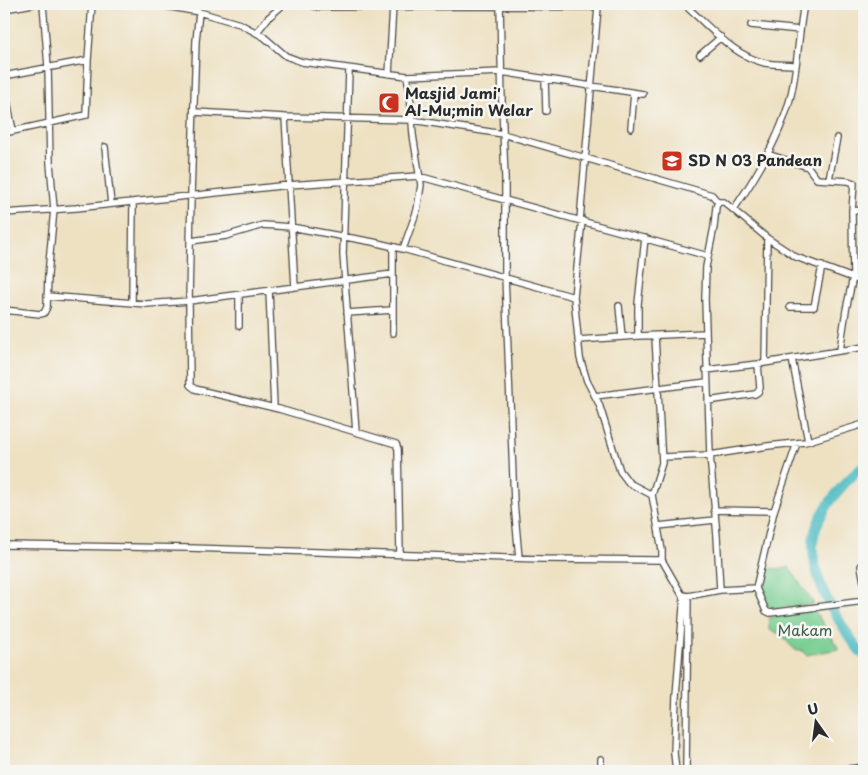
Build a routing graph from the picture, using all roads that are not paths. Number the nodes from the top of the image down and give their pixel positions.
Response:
1 (33, 4) edge
2 (42, 4) edge
3 (92, 4) edge
4 (155, 4) edge
5 (284, 4) edge
6 (307, 4) edge
7 (686, 4) edge
8 (777, 4) edge
9 (500, 5) edge
10 (804, 5) edge
11 (393, 6) edge
12 (4, 10) edge
13 (199, 12) junction
14 (750, 25) dead end
15 (800, 30) junction
16 (257, 32) junction
17 (721, 37) junction
18 (700, 54) dead end
19 (88, 60) junction
20 (796, 65) junction
21 (48, 67) junction
22 (349, 70) junction
23 (501, 72) junction
24 (389, 74) junction
25 (4, 76) edge
26 (407, 76) junction
27 (545, 80) junction
28 (4, 85) edge
29 (590, 86) junction
30 (634, 93) junction
31 (643, 94) dead end
32 (546, 111) dead end
33 (194, 112) junction
34 (285, 118) junction
35 (348, 118) junction
36 (412, 120) junction
37 (48, 124) junction
38 (631, 128) dead end
39 (13, 131) junction
40 (4, 132) edge
41 (503, 134) junction
42 (837, 138) dead end
43 (105, 147) dead end
44 (767, 154) junction
45 (585, 157) junction
46 (418, 176) junction
47 (829, 179) junction
48 (345, 182) junction
49 (289, 185) junction
50 (191, 195) junction
51 (505, 200) junction
52 (133, 202) junction
53 (718, 202) junction
54 (111, 204) junction
55 (54, 209) junction
56 (734, 209) junction
57 (852, 210) junction
58 (864, 210) edge
59 (4, 213) edge
60 (581, 220) junction
61 (291, 228) junction
62 (344, 236) junction
63 (645, 238) junction
64 (767, 238) junction
65 (191, 240) junction
66 (393, 246) junction
67 (403, 249) junction
68 (708, 256) junction
69 (822, 266) junction
70 (393, 274) junction
71 (505, 276) junction
72 (853, 277) junction
73 (345, 281) junction
74 (864, 282) edge
75 (295, 287) junction
76 (269, 290) junction
77 (238, 294) junction
78 (47, 296) junction
79 (574, 297) junction
80 (189, 301) junction
81 (132, 303) junction
82 (619, 306) dead end
83 (790, 307) dead end
84 (4, 310) edge
85 (393, 310) junction
86 (347, 313) junction
87 (239, 326) dead end
88 (393, 333) dead end
89 (706, 333) junction
90 (638, 336) junction
91 (655, 336) junction
92 (622, 337) junction
93 (578, 340) junction
94 (864, 347) edge
95 (840, 350) junction
96 (792, 359) junction
97 (765, 363) junction
98 (758, 364) junction
99 (706, 370) junction
100 (707, 382) junction
101 (656, 388) junction
102 (595, 396) junction
103 (708, 401) junction
104 (274, 408) junction
105 (864, 424) edge
106 (356, 432) junction
107 (808, 441) junction
108 (797, 443) junction
109 (710, 455) junction
110 (662, 457) junction
111 (652, 495) junction
112 (714, 510) junction
113 (774, 511) junction
114 (715, 520) junction
115 (658, 526) junction
116 (4, 545) edge
117 (400, 554) junction
118 (519, 558) junction
119 (662, 560) junction
120 (864, 563) edge
121 (864, 582) edge
122 (756, 588) junction
123 (720, 590) junction
124 (686, 595) junction
125 (864, 601) edge
126 (601, 759) dead end
127 (864, 767) edge
128 (601, 771) edge
129 (676, 771) edge
130 (686, 771) edge
131 (833, 771) edge

1 - 12 street
2 - 21 street
3 - 19 street
4 - 13 street
5 - 16 street
6 - 11 street
7 - 17 street
8 - 10 street
9 - 11 street
9 - 23 street
9 - 29 street
10 - 15 street
11 - 24 street
13 - 16 street
13 - 33 street
14 - 15 street
15 - 20 street
16 - 22 street
17 - 18 street
17 - 20 street
19 - 21 street
19 - 37 street
20 - 44 street
21 - 25 street
21 - 37 street
22 - 24 street
22 - 35 street
23 - 26 street
23 - 27 street
23 - 41 street
24 - 26 street
26 - 36 street
27 - 29 street
27 - 32 street
28 - 39 street
29 - 30 street
29 - 45 street
30 - 31 street
30 - 38 street
33 - 34 street
33 - 50 street
34 - 35 street
34 - 49 street
35 - 36 street
35 - 48 street
36 - 41 street
36 - 46 street
37 - 39 street
37 - 55 street
39 - 40 street
41 - 45 street
41 - 51 street
42 - 47 street
43 - 54 street
44 - 47 street
44 - 56 street
45 - 53 street
45 - 60 street
46 - 48 street
46 - 51 street
46 - 67 street
47 - 57 street
48 - 49 street
48 - 62 street
49 - 50 street
49 - 61 street
50 - 52 street
50 - 65 street
51 - 60 street
51 - 71 street
52 - 54 street
52 - 81 street
53 - 56 street
53 - 68 street
54 - 55 street
55 - 59 street
55 - 78 street
56 - 64 street
57 - 58 street
57 - 72 street
60 - 63 street
60 - 79 street
61 - 62 street
61 - 65 street
61 - 75 street
62 - 66 street
62 - 73 street
63 - 68 street
63 - 90 street
64 - 69 street
64 - 97 street
65 - 80 street
66 - 67 street
66 - 70 street
67 - 71 street
68 - 89 street
69 - 72 street
69 - 83 street
70 - 73 street
70 - 85 street
71 - 79 street
71 - 118 street
72 - 74 street
72 - 95 street
73 - 75 street
73 - 86 street
75 - 76 street
76 - 77 street
76 - 104 street
77 - 80 street
77 - 87 street
78 - 81 street
78 - 84 street
79 - 93 street
80 - 81 street
80 - 104 street
82 - 92 street
85 - 86 street
85 - 88 street
86 - 106 street
89 - 91 street
89 - 99 street
90 - 91 street
90 - 92 street
91 - 101 street
92 - 93 street
93 - 102 street
94 - 95 street
95 - 96 street
96 - 97 street
96 - 107 street
97 - 98 street
98 - 99 street
98 - 103 street
99 - 100 street
100 - 101 street
100 - 103 street
101 - 102 street
101 - 110 street
102 - 111 street
103 - 109 street
104 - 106 street
105 - 107 street
106 - 117 street
107 - 108 street
108 - 109 street
108 - 113 street
109 - 110 street
109 - 112 street
110 - 111 street
111 - 115 street
112 - 113 street
112 - 114 street
113 - 122 street
114 - 115 street
114 - 123 street
115 - 119 street
116 - 117 street
117 - 118 street
118 - 119 street
119 - 124 street
120 - 121 street
122 - 123 street
122 - 125 street
123 - 124 street
124 - 129 street
124 - 130 street
126 - 128 street
127 - 131 street

